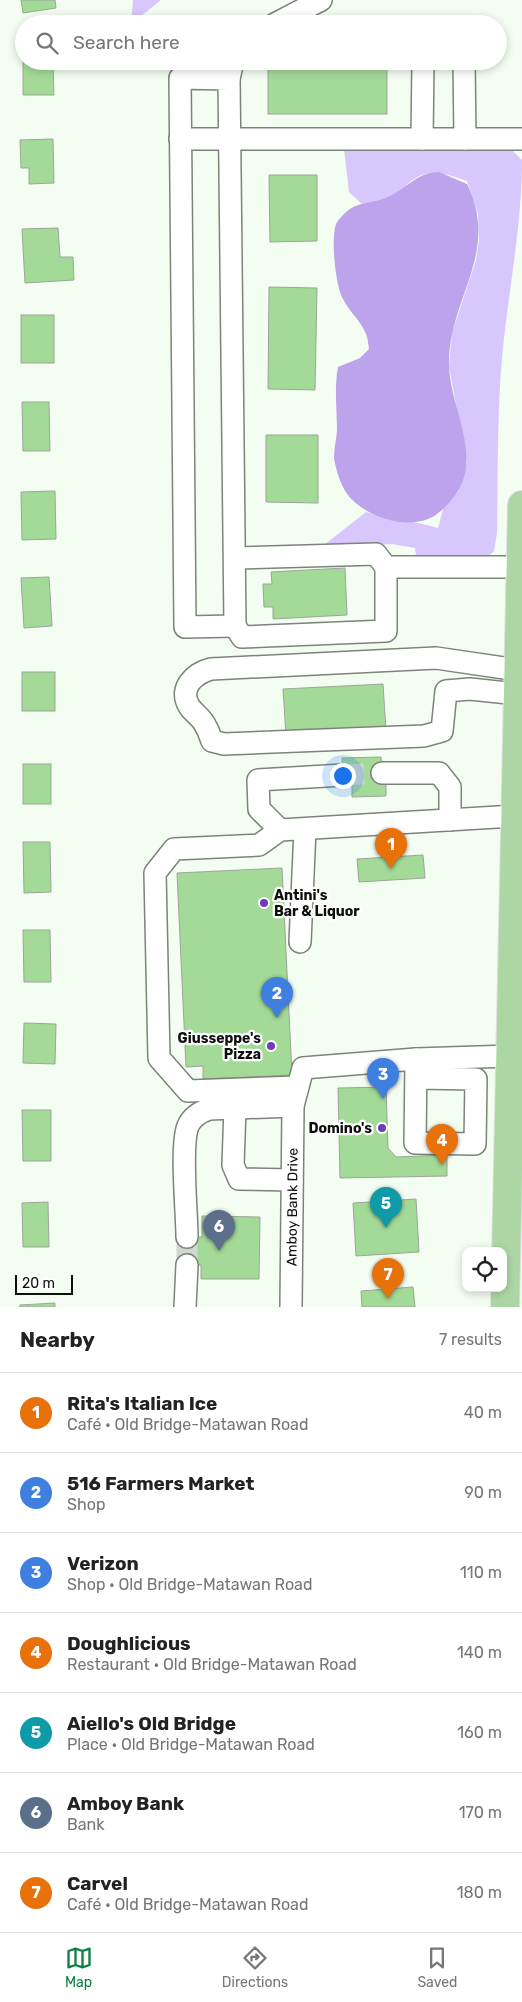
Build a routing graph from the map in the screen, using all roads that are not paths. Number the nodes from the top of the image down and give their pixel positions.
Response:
1 (322, 0) edge
2 (293, 15) edge
3 (231, 70) edge
4 (422, 70) edge
5 (464, 70) edge
6 (180, 139) junction
7 (231, 139) junction
8 (422, 139) junction
9 (465, 139) junction
10 (522, 139) edge
11 (522, 504) edge
12 (235, 558) junction
13 (386, 567) junction
14 (520, 567) junction
15 (235, 626) junction
16 (517, 682) junction
17 (382, 773) tunnel mouth
18 (519, 774) edge
19 (334, 776) tunnel mouth
20 (515, 816) junction
21 (450, 820) junction
22 (305, 829) junction
23 (280, 830) junction
24 (300, 942) dead end
25 (510, 1056) junction
26 (295, 1096) junction
27 (235, 1108) junction
28 (292, 1180) junction
29 (187, 1237) tunnel mouth
30 (514, 1261) edge
31 (187, 1265) tunnel mouth
32 (185, 1307) edge
33 (290, 1307) edge
34 (505, 1307) edge

1 - 2 lane
3 - 6 lane
3 - 7 lane
4 - 8 lane
5 - 9 lane
6 - 7 lane
6 - 15 lane
7 - 8 lane
7 - 12 lane
8 - 9 lane
9 - 10 lane
11 - 14 main road
12 - 13 lane
12 - 15 lane
13 - 14 lane
13 - 15 lane
14 - 16 main road
16 - 16 lane
16 - 18 main road
17 - 21 lane
18 - 20 main road
19 - 23 lane
20 - 21 lane
20 - 25 main road
21 - 22 lane
22 - 23 lane
22 - 24 lane
23 - 26 lane
25 - 26 lane
25 - 30 main road
26 - 27 lane
26 - 28 lane, Amboy Bank Drive
27 - 28 lane
27 - 29 lane
28 - 33 lane, Amboy Bank Drive
30 - 34 main road
31 - 32 lane

